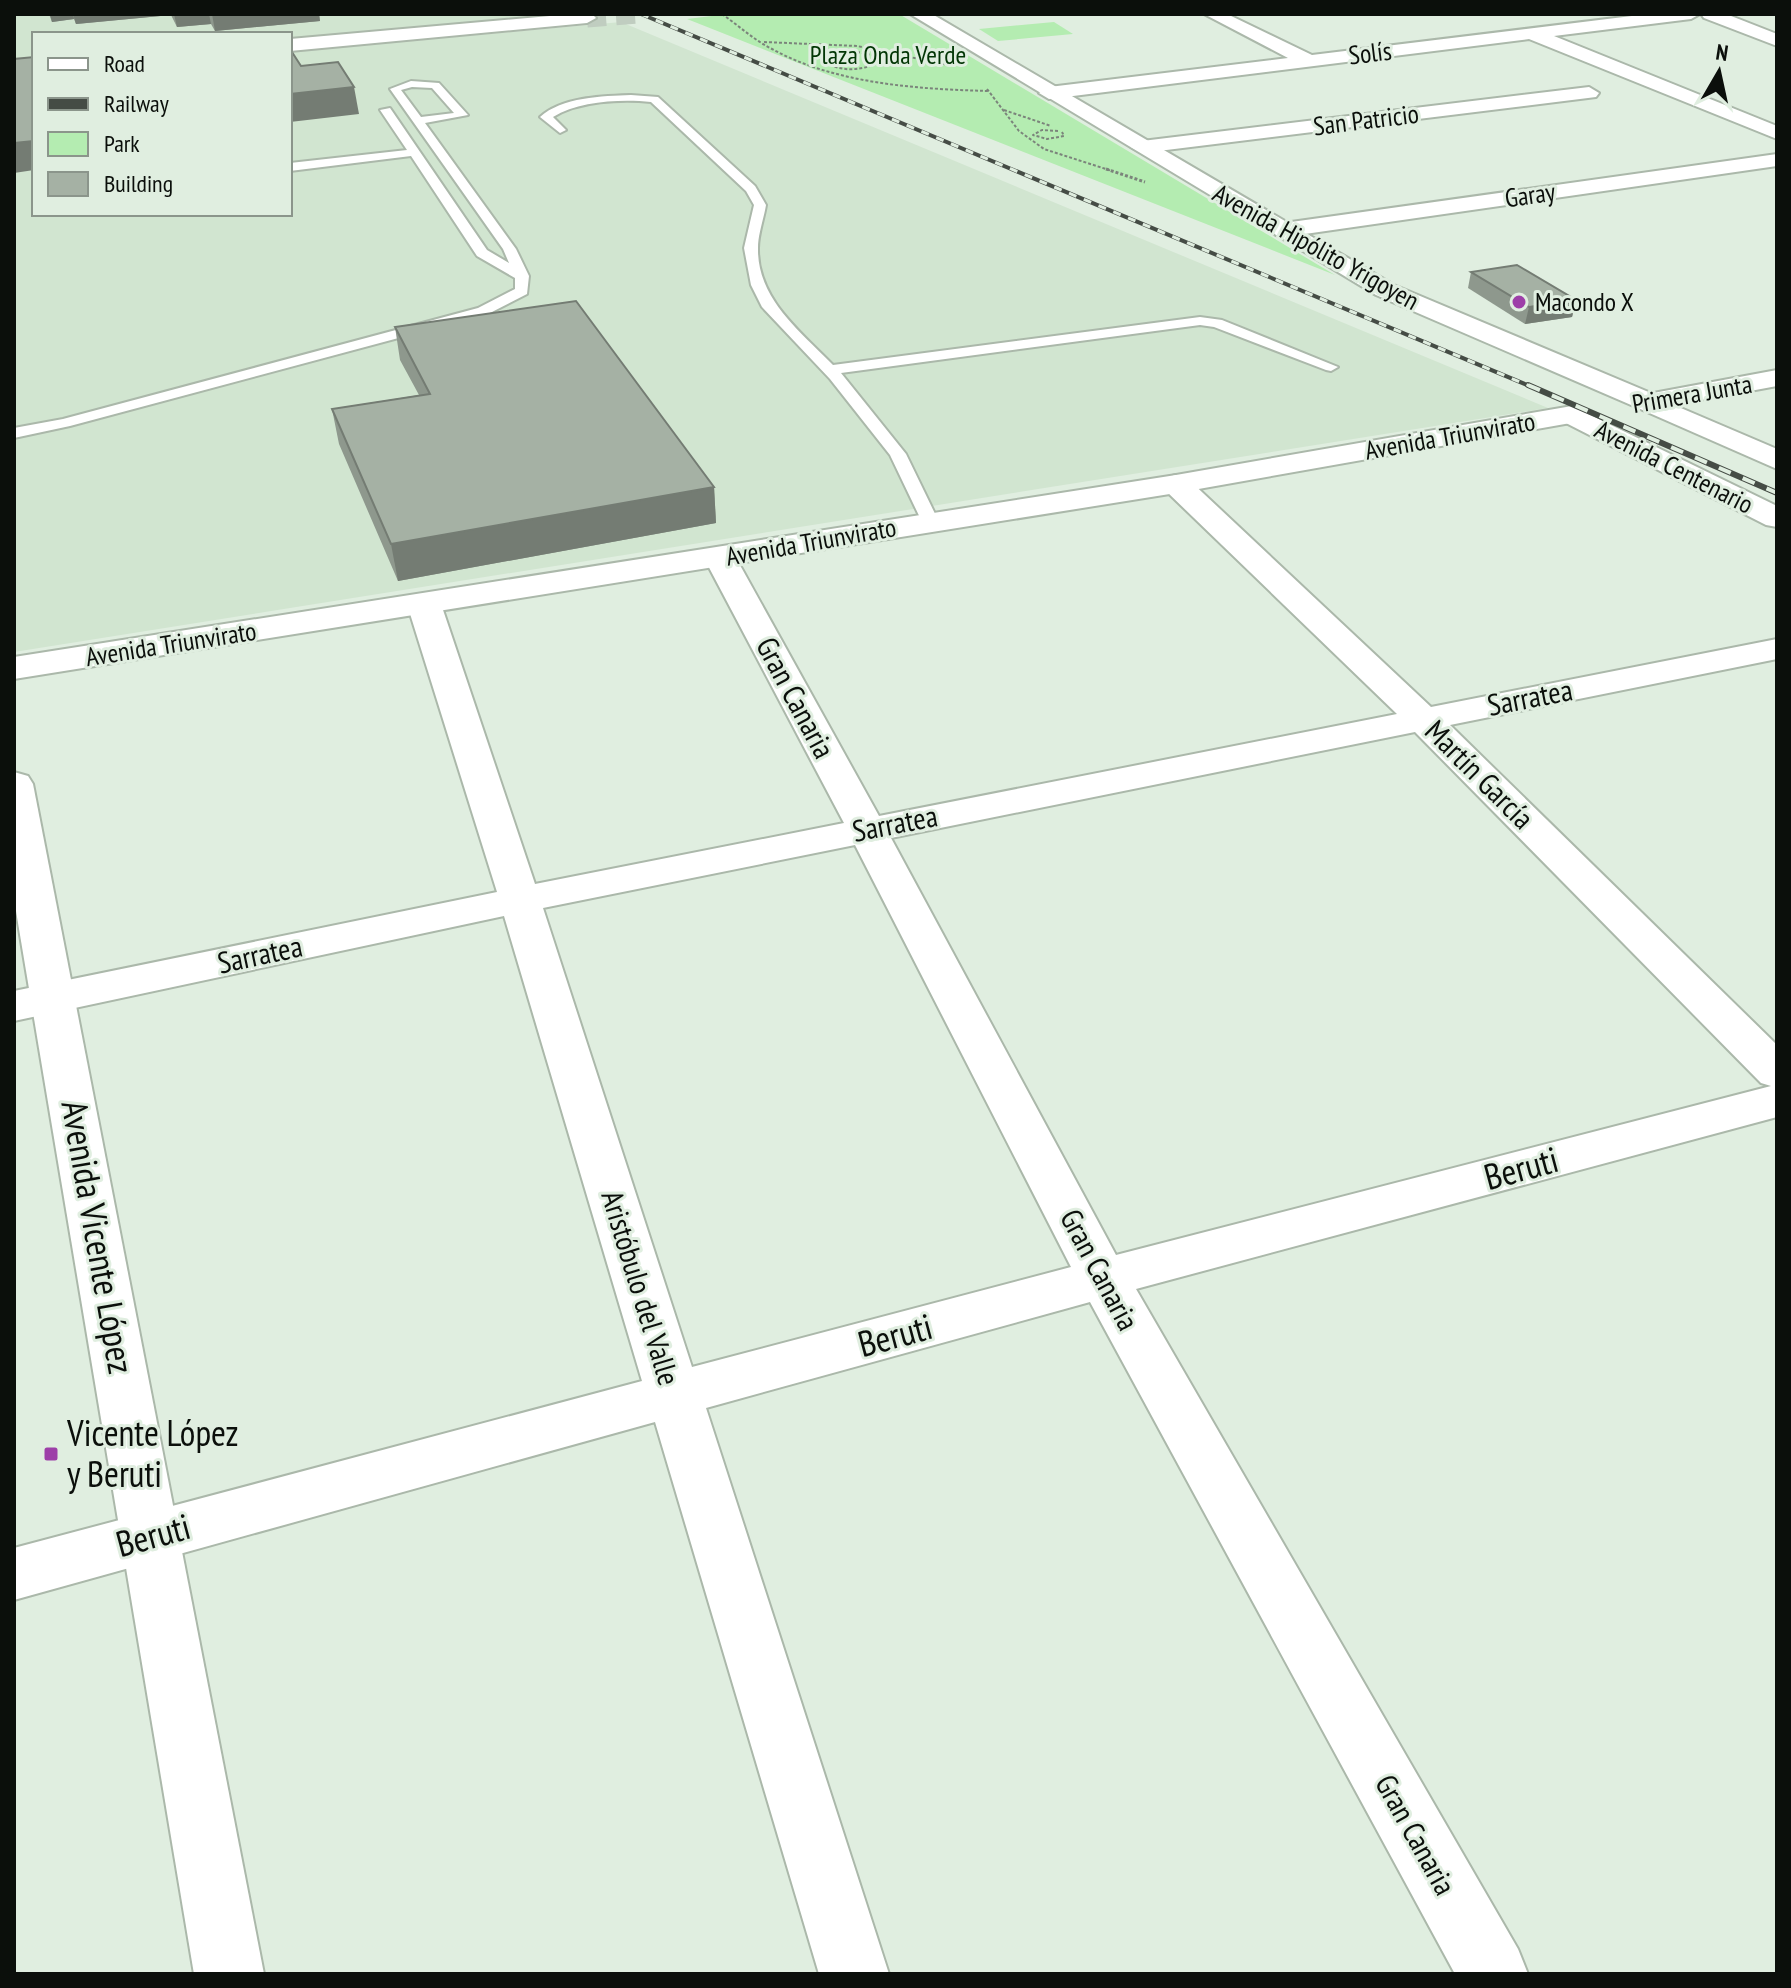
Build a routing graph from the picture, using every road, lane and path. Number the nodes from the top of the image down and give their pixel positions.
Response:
1 (722, 14) edge
2 (919, 14) edge
3 (1213, 14) edge
4 (1691, 14) edge
5 (1710, 14) edge
6 (587, 18) dead end
7 (1494, 19) dead end
8 (420, 33) junction
9 (1530, 33) junction
10 (1777, 40) edge
11 (764, 42) junction
12 (292, 45) edge
13 (884, 50) junction
14 (872, 55) junction
15 (1307, 60) junction
16 (951, 66) dead end
17 (834, 67) junction
18 (826, 69) junction
19 (983, 85) dead end
20 (990, 91) junction
21 (1044, 91) junction
22 (1589, 93) dead end
23 (386, 110) dead end
24 (418, 121) junction
25 (560, 130) dead end
26 (1777, 133) edge
27 (1035, 136) junction
28 (1026, 137) junction
29 (1142, 147) junction
30 (416, 152) junction
31 (1777, 160) edge
32 (292, 167) edge
33 (1151, 183) dead end
34 (1284, 230) junction
35 (522, 276) junction
36 (1331, 367) dead end
37 (829, 370) junction
38 (1777, 378) edge
39 (1648, 402) junction
40 (1607, 409) joint
41 (1572, 415) junction
42 (14, 433) edge
43 (1777, 460) edge
44 (1176, 484) junction
45 (1777, 518) edge
46 (930, 522) junction
47 (720, 558) junction
48 (424, 604) junction
49 (1777, 649) edge
50 (14, 668) edge
51 (1423, 719) junction
52 (14, 784) edge
53 (867, 830) junction
54 (520, 900) junction
55 (34, 1002) edge
56 (1777, 1072) edge
57 (1777, 1101) edge
58 (1103, 1278) junction
59 (673, 1395) junction
60 (151, 1535) junction
61 (14, 1574) edge
62 (229, 1974) edge
63 (854, 1974) edge
64 (1493, 1974) edge

1 - 11 path
2 - 21 street, Avenida Hipólito Yrigoyen
3 - 15 street
4 - 9 street, Solís
5 - 10 street
6 - 8 street
7 - 9 street
8 - 8 street
8 - 12 street
9 - 15 street, Solís
9 - 26 street
11 - 13 path
11 - 18 path
13 - 14 path
13 - 16 path
14 - 17 path
14 - 17 path
15 - 21 street, Solís
17 - 18 path
18 - 20 path
19 - 20 path
20 - 21 path
20 - 28 path
21 - 29 street, Avenida Hipólito Yrigoyen
22 - 29 street, San Patricio
23 - 30 lane
24 - 24 lane
24 - 35 lane
25 - 37 lane
27 - 27 path
27 - 28 path
28 - 33 path
29 - 34 street, Avenida Hipólito Yrigoyen
30 - 32 lane
30 - 35 lane
31 - 34 street, Garay
34 - 39 street, Avenida Hipólito Yrigoyen
35 - 42 lane
36 - 37 lane
37 - 46 lane
38 - 39 street, Primera Junta
39 - 40 street, Primera Junta
39 - 43 street, Avenida Hipólito Yrigoyen
40 - 41 street, Avenida Triunvirato
41 - 44 street, Avenida Triunvirato
41 - 45 street, Avenida Centenario
44 - 46 street, Avenida Triunvirato
44 - 51 street, Martín García
46 - 47 street, Avenida Triunvirato
47 - 48 street, Avenida Triunvirato
47 - 53 street, Gran Canaria
48 - 50 street, Avenida Triunvirato
48 - 54 street, Aristóbulo del Valle
49 - 51 street, Sarratea
51 - 53 street, Sarratea
51 - 56 street, Martín García
52 - 55 street, Avenida Vicente López
53 - 54 street, Sarratea
53 - 58 street, Gran Canaria
54 - 55 street, Sarratea
54 - 59 street, Aristóbulo del Valle
55 - 60 street, Avenida Vicente López
57 - 58 street, Beruti
58 - 59 street, Beruti
58 - 64 street, Gran Canaria
59 - 60 street, Beruti
59 - 63 street, Aristóbulo del Valle
60 - 61 street, Beruti
60 - 62 street, Avenida Vicente López

